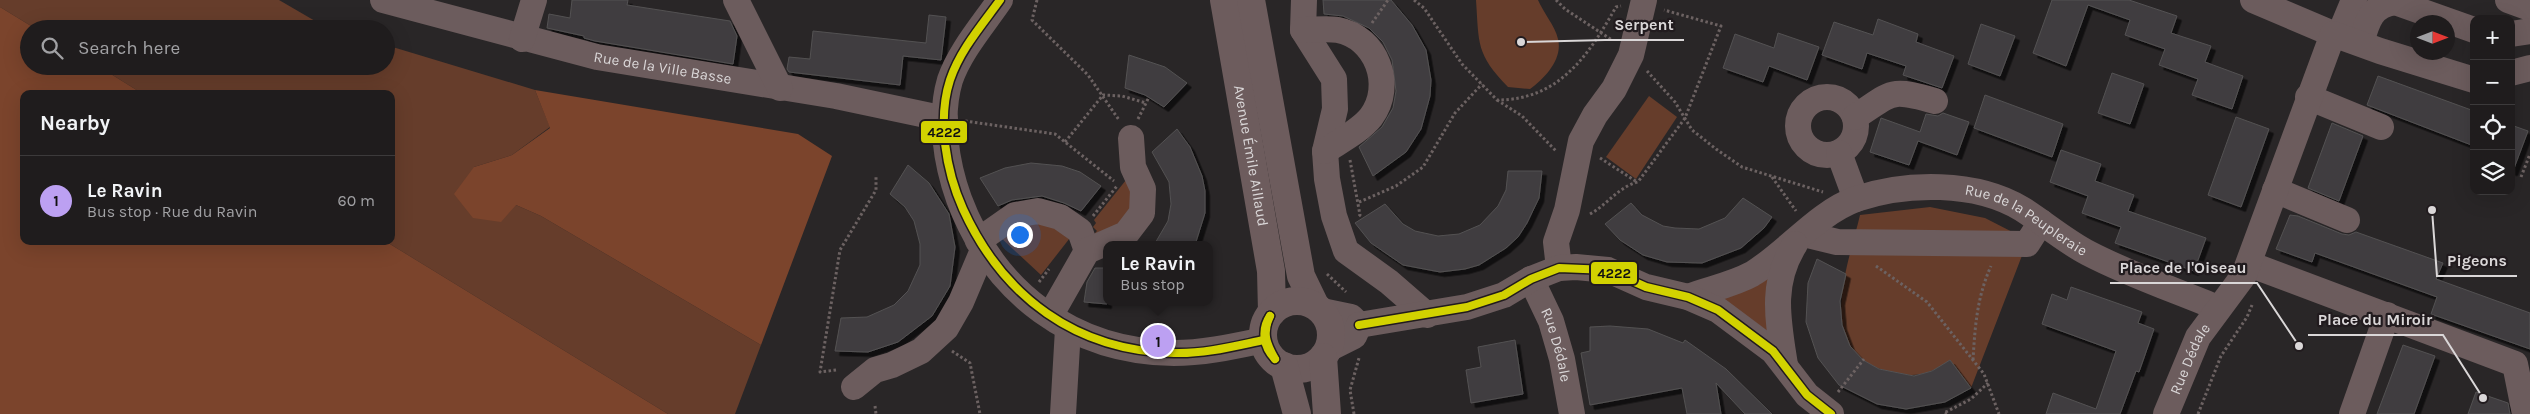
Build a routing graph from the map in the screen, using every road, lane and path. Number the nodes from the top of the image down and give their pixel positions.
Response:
1 (383, 0) edge
2 (534, 0) edge
3 (736, 0) edge
4 (1000, 0) edge
5 (1037, 0) edge
6 (1224, 0) edge
7 (1251, 0) edge
8 (1304, 0) edge
9 (1388, 0) edge
10 (1414, 0) edge
11 (1556, 0) edge
12 (2253, 0) edge
13 (2354, 0) edge
14 (2508, 0) edge
15 (1644, 2) edge
16 (2530, 8) edge
17 (2470, 29) edge
18 (1303, 30) junction
19 (2530, 31) edge
20 (1601, 32) junction
21 (2515, 33) edge
22 (1359, 38) junction
23 (2344, 38) junction
24 (522, 39) junction
25 (1631, 55) junction
26 (2530, 68) edge
27 (2515, 71) edge
28 (2470, 79) edge
29 (1482, 84) junction
30 (780, 88) junction
31 (1103, 95) junction
32 (2308, 97) junction
33 (1497, 100) junction
34 (1934, 101) dead end
35 (1146, 103) dead end
36 (1855, 116) junction
37 (1685, 118) junction
38 (945, 119) junction
39 (2381, 127) dead end
40 (1131, 138) joint
41 (1065, 142) junction
42 (1325, 151) junction
43 (1839, 153) junction
44 (2530, 154) edge
45 (1575, 164) junction
46 (876, 175) dead end
47 (1772, 176) junction
48 (2520, 177) dead end
49 (1638, 182) junction
50 (2275, 190) junction
51 (1359, 202) dead end
52 (1850, 202) junction
53 (1567, 210) junction
54 (2347, 220) dead end
55 (2041, 222) junction
56 (1800, 237) junction
57 (1084, 241) junction
58 (2011, 243) junction
59 (981, 246) junction
60 (1870, 262) dead end
61 (2248, 264) junction
62 (1559, 268) junction
63 (1531, 280) junction
64 (1688, 296) junction
65 (2253, 302) dead end
66 (1319, 308) junction
67 (2218, 308) junction
68 (1272, 312) junction
69 (1427, 315) junction
70 (2387, 315) junction
71 (1059, 322) junction
72 (1359, 325) junction
73 (938, 336) junction
74 (1264, 340) junction
75 (1326, 353) junction
76 (1864, 359) dead end
77 (1973, 360) junction
78 (2523, 363) edge
79 (1785, 365) junction
80 (1284, 366) junction
81 (845, 378) joint
82 (1988, 383) junction
83 (874, 406) dead end
84 (1828, 412) edge
85 (876, 414) edge
86 (980, 414) edge
87 (1064, 414) edge
88 (1298, 414) edge
89 (1328, 414) edge
90 (1572, 414) edge
91 (1947, 414) edge
92 (1999, 414) edge
93 (2166, 414) edge
94 (2198, 414) edge
95 (2352, 414) edge
96 (2525, 414) edge

1 - 24 street, Rue de la Ville Basse
2 - 24 street
3 - 30 street
4 - 38 street
5 - 31 path
6 - 68 main road, Avenue Émile Aillaud
7 - 66 main road, Avenue Émile Aillaud
8 - 18 street
9 - 22 path
10 - 29 path
11 - 20 path
12 - 23 street
13 - 23 street
14 - 16 street
15 - 20 path
15 - 25 street
15 - 37 path
17 - 23 street
18 - 22 street
18 - 42 street
19 - 21 street
20 - 25 path
20 - 33 path
22 - 42 street
23 - 28 street
23 - 32 street
24 - 30 street, Rue de la Ville Basse
25 - 37 path
25 - 45 street
26 - 27 street
29 - 33 path
29 - 51 path
30 - 38 street, Rue de la Ville Basse
31 - 35 path
31 - 40 path
31 - 41 path
32 - 39 street
32 - 50 street
33 - 45 path
34 - 36 street
36 - 43 street
36 - 43 street
37 - 47 path
37 - 49 path
38 - 41 path
38 - 59 street
40 - 57 street
41 - 57 path
42 - 69 street
43 - 52 street
44 - 48 path
45 - 49 path
45 - 53 street
46 - 81 path
47 - 52 path
47 - 56 path
49 - 53 path
50 - 54 street
50 - 61 street
52 - 55 street, Rue de la Peupleraie
52 - 56 street, Rue de la Peupleraie
53 - 62 street
55 - 58 street
55 - 67 street, Rue de la Peupleraie
56 - 58 street
56 - 64 street, Rue de la Peupleraie
56 - 79 street
57 - 59 street
57 - 71 street
58 - 77 path
59 - 71 street
59 - 73 street
60 - 77 path
61 - 67 street
61 - 70 street
62 - 63 street
62 - 64 street
63 - 69 street
63 - 90 street, Rue Dédale
64 - 79 street
65 - 94 path
66 - 68 main road
66 - 72 street
66 - 75 main road
67 - 93 street, Rue Dédale
68 - 74 main road
69 - 72 street
70 - 78 street
70 - 95 street
71 - 74 street
71 - 87 street
72 - 75 street
73 - 81 street
73 - 86 path
74 - 80 main road
75 - 80 main road
75 - 89 main road
76 - 84 path
77 - 82 path
78 - 96 street
79 - 84 street
80 - 88 main road
82 - 91 path
82 - 92 path
83 - 85 path

